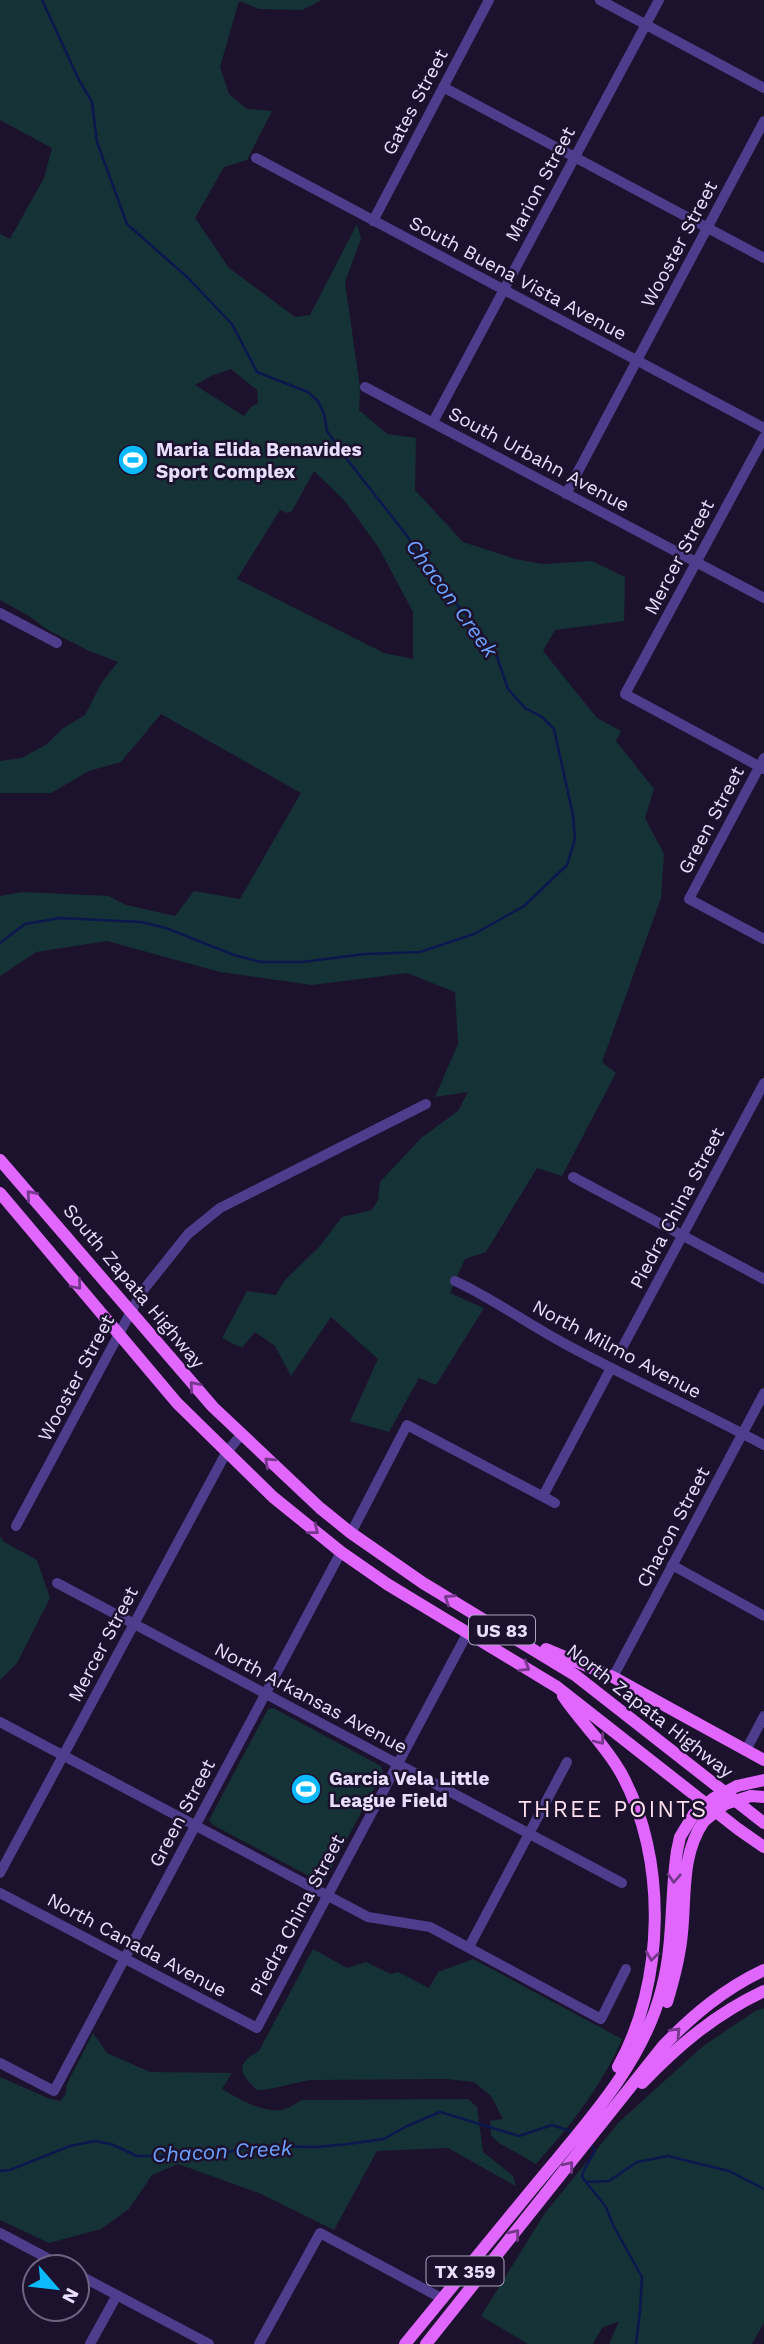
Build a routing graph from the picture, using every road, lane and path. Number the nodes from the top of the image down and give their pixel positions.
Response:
1 (489, 0) edge
2 (600, 0) edge
3 (659, 0) edge
4 (645, 25) junction
5 (443, 87) junction
6 (764, 89) edge
7 (764, 121) edge
8 (574, 157) junction
9 (256, 158) dead end
10 (373, 221) junction
11 (707, 228) junction
12 (764, 258) edge
13 (504, 290) junction
14 (636, 361) junction
15 (365, 387) dead end
16 (433, 422) junction
17 (764, 428) edge
18 (764, 437) edge
19 (566, 494) junction
20 (696, 562) junction
21 (764, 598) edge
22 (0, 613) edge
23 (57, 643) dead end
24 (763, 764) edge
25 (764, 939) edge
26 (764, 1083) edge
27 (753, 1103) junction
28 (426, 1104) dead end
29 (764, 1108) edge
30 (0, 1160) edge
31 (573, 1177) dead end
32 (0, 1192) edge
33 (682, 1236) junction
34 (764, 1279) edge
35 (455, 1281) dead end
36 (130, 1312) junction
37 (118, 1335) junction
38 (621, 1350) dead end
39 (611, 1368) junction
40 (764, 1393) edge
41 (742, 1433) junction
42 (241, 1436) junction
43 (764, 1445) edge
44 (226, 1453) junction
45 (543, 1496) junction
46 (555, 1503) dead end
47 (16, 1527) dead end
48 (351, 1533) junction
49 (341, 1552) junction
50 (672, 1565) junction
51 (57, 1583) dead end
52 (764, 1616) edge
53 (134, 1623) junction
54 (499, 1628) junction
55 (467, 1634) junction
56 (612, 1677) junction
57 (557, 1687) junction
58 (265, 1694) junction
59 (764, 1716) edge
60 (0, 1722) edge
61 (746, 1750) junction
62 (63, 1755) junction
63 (764, 1760) edge
64 (567, 1762) dead end
65 (398, 1763) junction
66 (764, 1780) edge
67 (757, 1797) edge
68 (699, 1818) junction
69 (764, 1823) edge
70 (195, 1826) junction
71 (529, 1833) junction
72 (764, 1847) edge
73 (0, 1873) edge
74 (622, 1884) dead end
75 (0, 1893) edge
76 (327, 1897) junction
77 (470, 1947) junction
78 (125, 1959) junction
79 (626, 1969) dead end
80 (764, 1970) edge
81 (764, 1991) edge
82 (257, 2028) joint
83 (0, 2063) edge
84 (593, 2115) junction
85 (603, 2124) junction
86 (0, 2233) edge
87 (38, 2253) edge
88 (91, 2281) edge
89 (117, 2295) junction
90 (443, 2298) junction
91 (90, 2344) edge
92 (209, 2344) edge
93 (259, 2344) edge
94 (405, 2344) edge
95 (426, 2344) edge

1 - 5 street, Gates Street
2 - 4 street
3 - 4 street, Marion Street
4 - 6 street
4 - 8 street, Marion Street
5 - 8 street
5 - 10 street, Gates Street
7 - 11 street, Wooster Street
8 - 11 street
8 - 13 street, Marion Street
9 - 10 street, South Buena Vista Avenue
10 - 13 street, South Buena Vista Avenue
11 - 12 street
11 - 14 street, Wooster Street
13 - 14 street, South Buena Vista Avenue
13 - 16 street, Marion Street
14 - 17 street, South Buena Vista Avenue
14 - 19 street, Wooster Street
15 - 16 street, South Urbahn Avenue
16 - 19 street, South Urbahn Avenue
18 - 20 street, Mercer Street
19 - 20 street, South Urbahn Avenue
20 - 21 street, South Urbahn Avenue
20 - 24 street, Mercer Street
22 - 23 street
24 - 25 street, Green Street
26 - 27 street, Piedra China Street
27 - 29 street
27 - 33 street, Piedra China Street
28 - 36 street, Wooster Street
36 -> 30 main road, South Zapata Highway / US 83
31 - 33 street
32 -> 37 main road, US 83
33 - 34 street
33 - 38 street, Piedra China Street
35 - 39 street, North Milmo Avenue
36 - 37 street, Wooster Street
42 -> 36 main road, South Zapata Highway / US 83
37 - 44 main road, US 83
37 - 47 street, Wooster Street
39 - 41 street, North Milmo Avenue
39 - 45 street
40 - 41 street, Chacon Street
41 - 43 street, North Milmo Avenue
41 - 50 street, Chacon Street
42 - 44 street, Mercer Street
48 -> 42 main road, North Zapata Highway / US 83
44 -> 49 main road, North Zapata Highway / US 83
44 - 53 street, Mercer Street
45 - 46 street
45 - 48 street
54 -> 48 main road, North Zapata Highway / US 83
49 - 55 main road, North Zapata Highway / US 83
49 - 58 street, Green Street
50 - 52 street
50 - 56 street, Chacon Street
51 - 53 street, North Arkansas Avenue
53 - 58 street, North Arkansas Avenue
53 - 62 street, Mercer Street
54 - 56 main road
54 - 69 main road, North Zapata Highway / US 83
55 -> 57 main road, North Zapata Highway / US 83
55 - 65 street, Piedra China Street
56 - 61 main road
57 - 72 main road, North Zapata Highway / US 83
57 -> 84 main road
58 - 65 street, North Arkansas Avenue
58 - 70 street, Green Street
59 - 61 street
60 - 62 street
61 - 63 main road
62 - 70 street
62 - 73 street, Mercer Street
64 - 71 street
65 - 71 street, North Arkansas Avenue
65 - 76 street, Piedra China Street
66 - 68 main road, bridge
67 - 68 main road, bridge
68 -> 84 main road
70 - 76 street
70 - 78 street, Green Street
71 - 74 street, North Arkansas Avenue
71 - 77 street
75 - 78 street, North Canada Avenue
76 - 77 street
76 - 82 street, Piedra China Street
77 - 79 street
78 - 82 street, North Canada Avenue
78 - 83 street, Green Street
85 -> 80 main road
81 - 85 main road
84 - 90 main road, TX 359
95 -> 85 main road, TX 359
86 - 87 street
88 - 89 street
89 - 91 street
89 - 92 street
90 - 93 street
90 - 94 main road, TX 359

